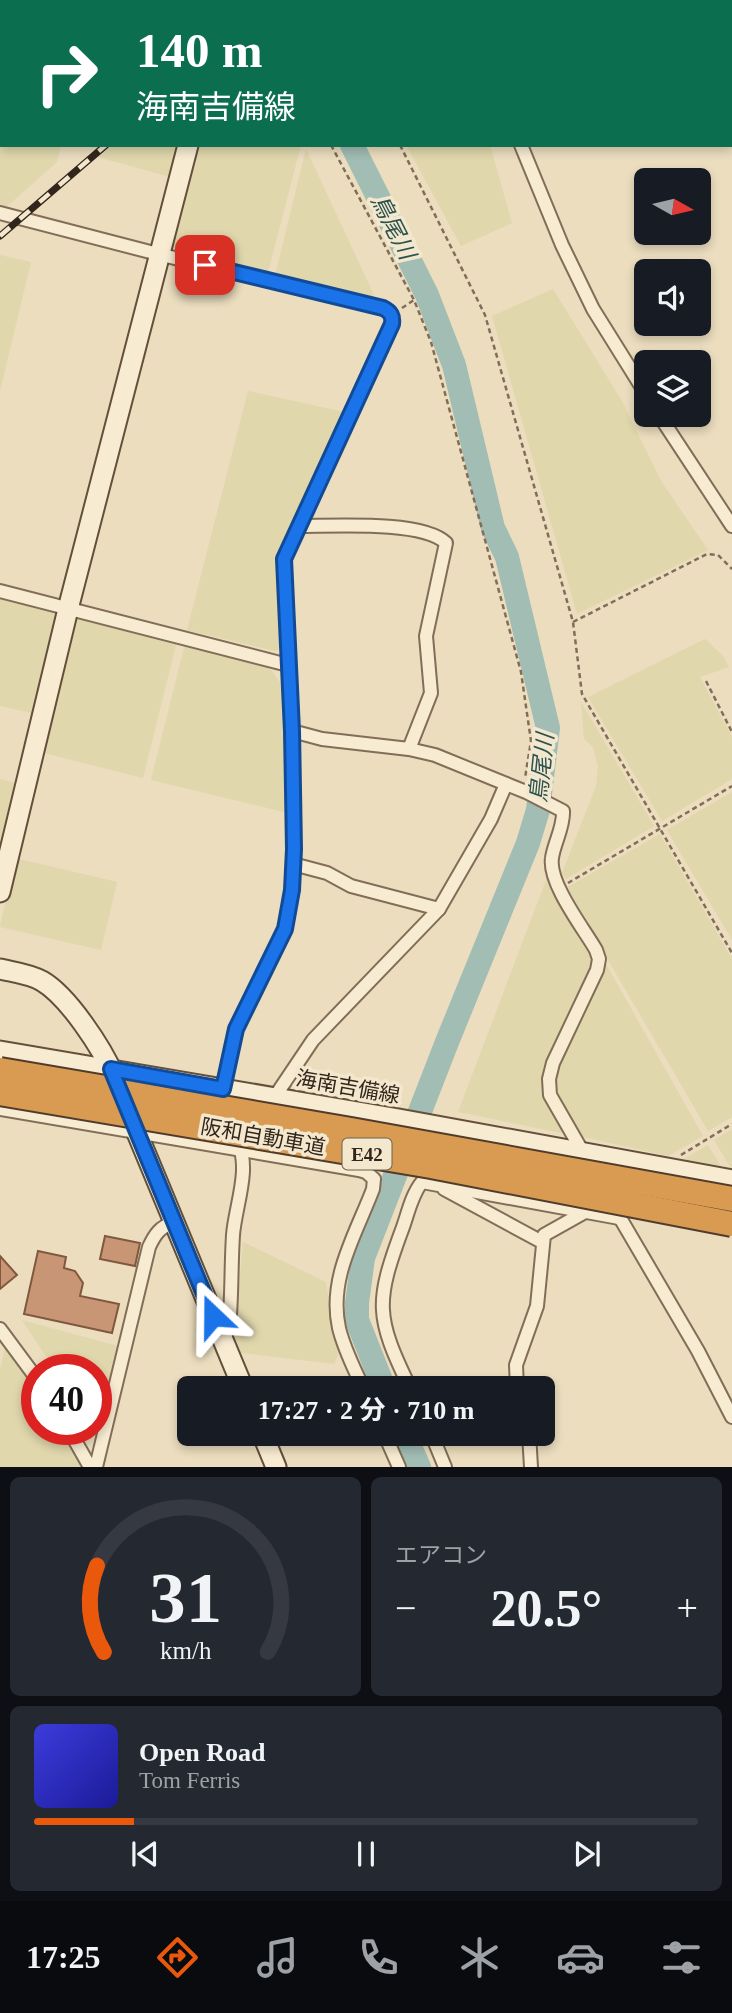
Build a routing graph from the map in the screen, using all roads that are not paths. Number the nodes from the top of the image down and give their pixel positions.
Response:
1 (187, 147) edge
2 (523, 147) edge
3 (0, 213) edge
4 (158, 254) junction
5 (634, 375) edge
6 (667, 427) edge
7 (299, 526) junction
8 (732, 526) edge
9 (0, 591) edge
10 (68, 609) junction
11 (288, 665) junction
12 (292, 731) junction
13 (409, 748) junction
14 (506, 784) junction
15 (293, 864) junction
16 (0, 892) edge
17 (439, 909) junction
18 (0, 969) edge
19 (0, 1051) edge
20 (111, 1069) junction
21 (0, 1070) edge
22 (223, 1089) junction
23 (0, 1093) edge
24 (246, 1093) junction
25 (274, 1098) junction
26 (0, 1109) edge
27 (137, 1132) junction
28 (241, 1149) junction
29 (583, 1152) junction
30 (732, 1180) edge
31 (440, 1184) junction
32 (732, 1199) edge
33 (585, 1212) junction
34 (619, 1219) junction
35 (174, 1222) junction
36 (732, 1224) edge
37 (542, 1241) junction
38 (0, 1329) edge
39 (223, 1339) junction
40 (21, 1357) edge
41 (238, 1376) edge
42 (358, 1376) edge
43 (404, 1376) edge
44 (516, 1376) edge
45 (732, 1417) edge
46 (78, 1445) edge
47 (267, 1446) edge
48 (390, 1446) edge
49 (436, 1446) edge
50 (530, 1446) edge
51 (90, 1467) edge
52 (96, 1467) edge
53 (276, 1467) edge
54 (399, 1467) edge
55 (445, 1467) edge
56 (531, 1467) edge

1 - 4 street
2 - 5 street
3 - 4 street
4 - 7 street
4 - 10 street
6 - 8 street
7 - 11 street
7 - 13 street
9 - 10 street
10 - 11 street
10 - 16 street
11 - 12 street
12 - 13 street
12 - 15 street
13 - 14 street
14 - 17 street
14 - 29 street
15 - 17 street
15 - 22 street
17 - 25 street
18 - 20 street
19 - 20 street, 海南吉備線
20 - 22 street, 海南吉備線
20 - 27 street
21 - 32 highway, 阪和自動車道 / E42, bridge
22 - 24 street, 海南吉備線
23 - 36 highway, 阪和自動車道 / E42, bridge
24 - 25 street, 海南吉備線
24 - 28 street
25 - 29 street, 海南吉備線
26 - 27 street
27 - 28 street
27 - 35 street
28 - 39 street
28 - 42 street
29 - 30 street, 海南吉備線
29 - 34 street
31 - 33 street
31 - 37 street
31 - 43 street
33 - 34 street
33 - 37 street
34 - 45 street
35 - 39 street
35 - 52 street
37 - 44 street
38 - 40 street
39 - 41 street
46 - 51 street
47 - 53 street
48 - 54 street
49 - 55 street
50 - 56 street

